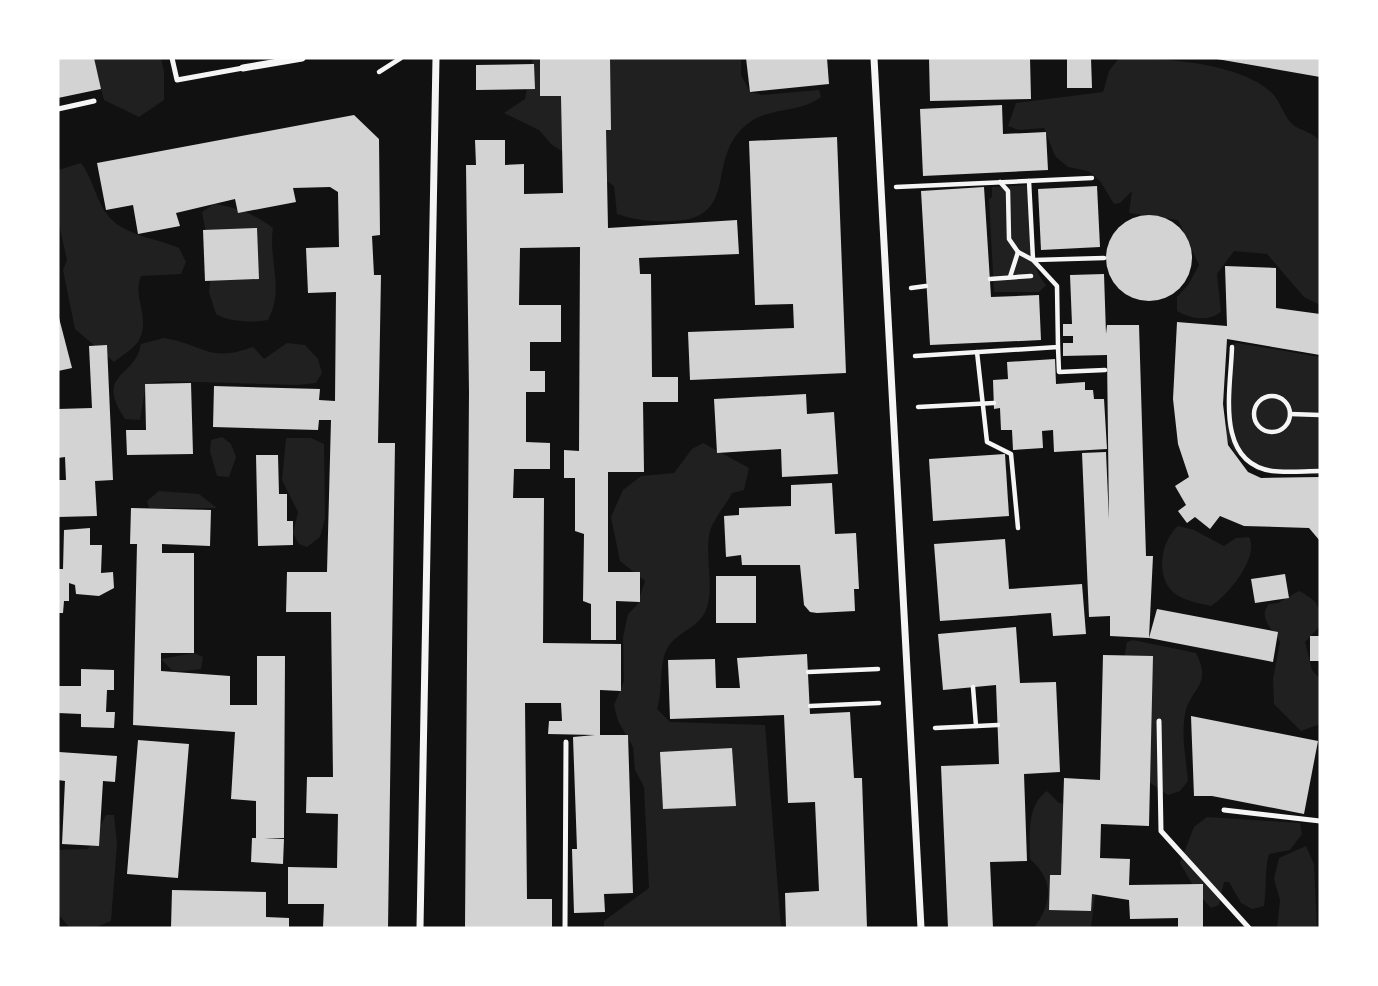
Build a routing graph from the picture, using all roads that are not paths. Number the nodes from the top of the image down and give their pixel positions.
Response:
1 (172, 58) edge
2 (302, 58) edge
3 (436, 58) edge
4 (874, 58) edge
5 (269, 60) edge
6 (243, 68) joint
7 (94, 101) dead end
8 (58, 108) edge
9 (1158, 721) dead end
10 (566, 742) dead end
11 (1224, 810) dead end
12 (1320, 821) edge
13 (420, 928) edge
14 (565, 928) edge
15 (922, 928) edge
16 (1250, 928) edge

1 - 6 lane
2 - 5 street
3 - 13 street
4 - 15 street
5 - 6 street
7 - 8 lane
9 - 16 lane
10 - 14 lane
11 - 12 lane

